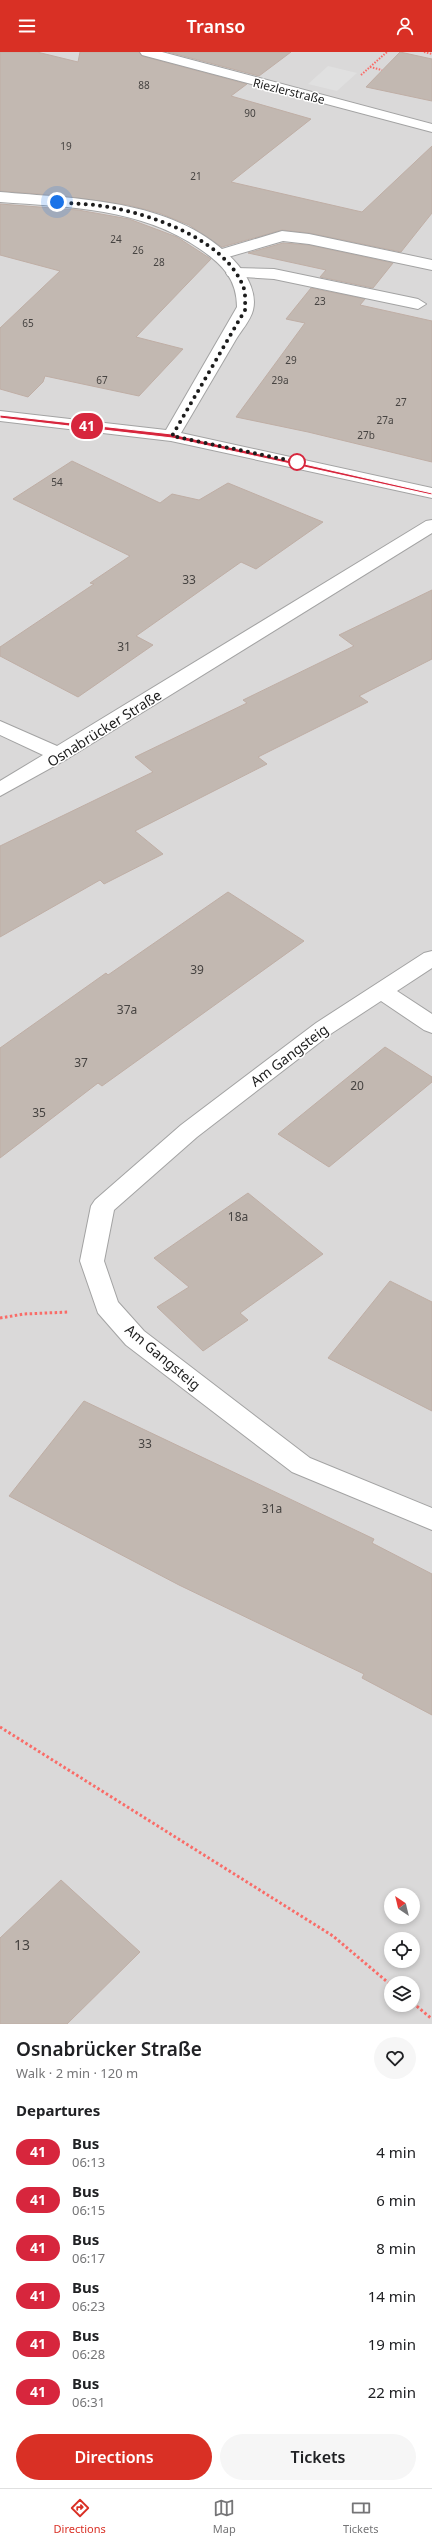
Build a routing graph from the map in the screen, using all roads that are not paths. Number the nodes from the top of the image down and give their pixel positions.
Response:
1 (147, 52) edge
2 (432, 128) edge
3 (0, 197) edge
4 (218, 255) junction
5 (432, 265) edge
6 (234, 273) junction
7 (418, 304) dead end
8 (0, 416) edge
9 (172, 436) junction
10 (432, 493) edge
11 (432, 525) edge
12 (0, 727) edge
13 (60, 755) junction
14 (0, 790) edge
15 (432, 958) edge
16 (382, 991) junction
17 (432, 1025) edge
18 (432, 1519) edge

1 - 2 street, Riezlerstraße
3 - 4 street
4 - 5 street
4 - 6 street
6 - 7 street
6 - 9 street
8 - 9 street
9 - 10 street
11 - 13 street, Osnabrücker Straße
12 - 13 street
13 - 14 street, Osnabrücker Straße
15 - 16 street, Am Gangsteig
16 - 17 street
16 - 18 street, Am Gangsteig

